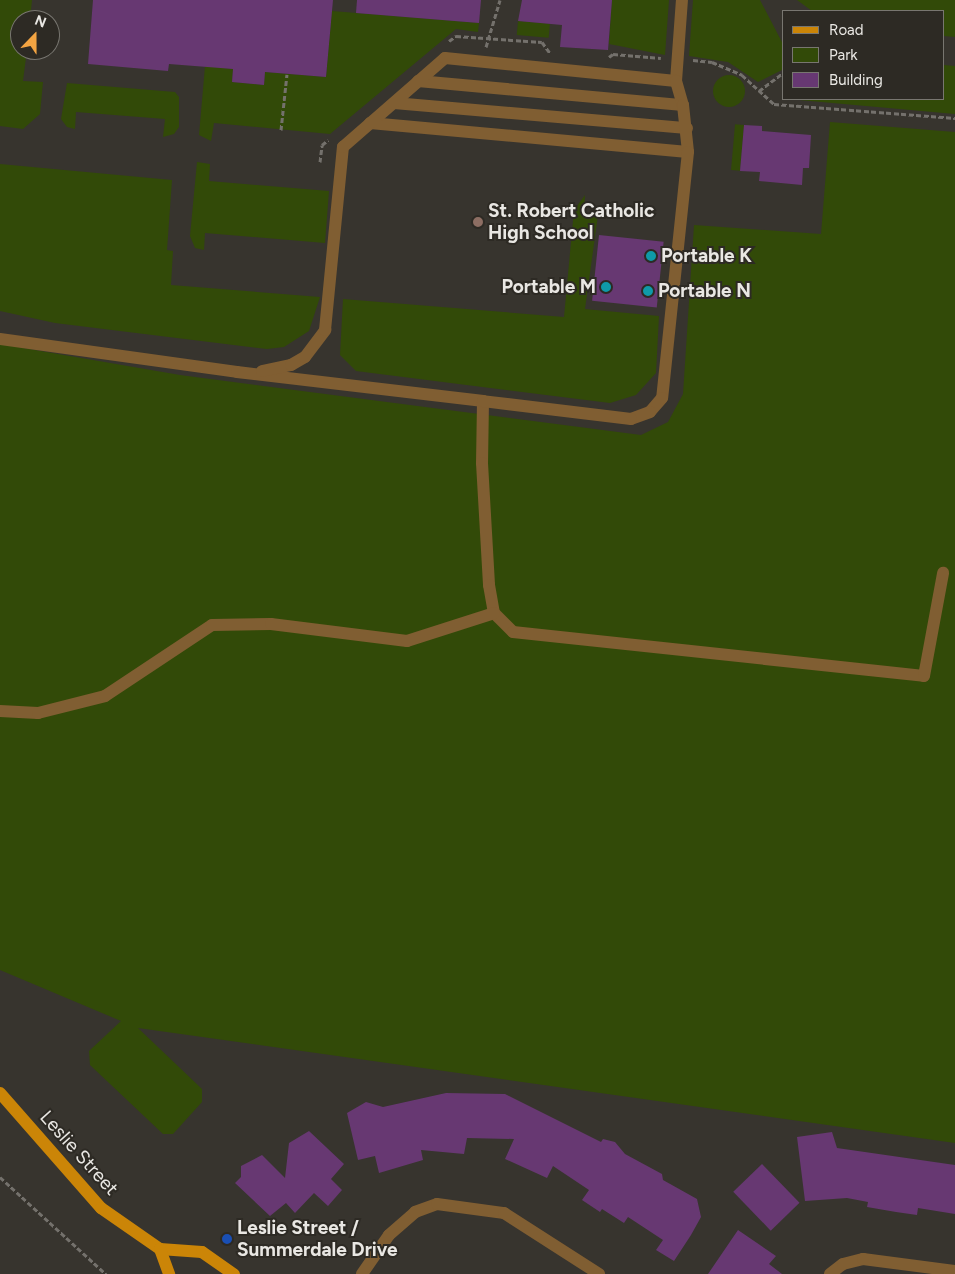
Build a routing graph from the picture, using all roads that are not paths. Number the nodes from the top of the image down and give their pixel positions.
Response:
1 (682, 0) edge
2 (676, 81) junction
3 (418, 82) junction
4 (394, 103) junction
5 (684, 105) junction
6 (370, 123) junction
7 (687, 128) junction
8 (688, 152) junction
9 (0, 339) edge
10 (238, 372) junction
11 (483, 401) junction
12 (942, 573) dead end
13 (494, 614) junction
14 (0, 712) edge
15 (0, 1093) edge
16 (160, 1250) junction
17 (955, 1271) edge
18 (169, 1274) edge
19 (234, 1274) edge
20 (362, 1274) edge
21 (600, 1274) edge
22 (830, 1274) edge

1 - 2 street
2 - 3 street
2 - 5 street
3 - 4 street
3 - 5 street
4 - 6 street
4 - 7 street
5 - 7 street
6 - 8 street
6 - 10 street
7 - 8 street
8 - 11 street
9 - 10 street
10 - 11 street
11 - 13 street
12 - 13 street
13 - 14 street
15 - 16 main road, Leslie Street
16 - 18 main road
16 - 19 main road
17 - 22 street
20 - 21 street

